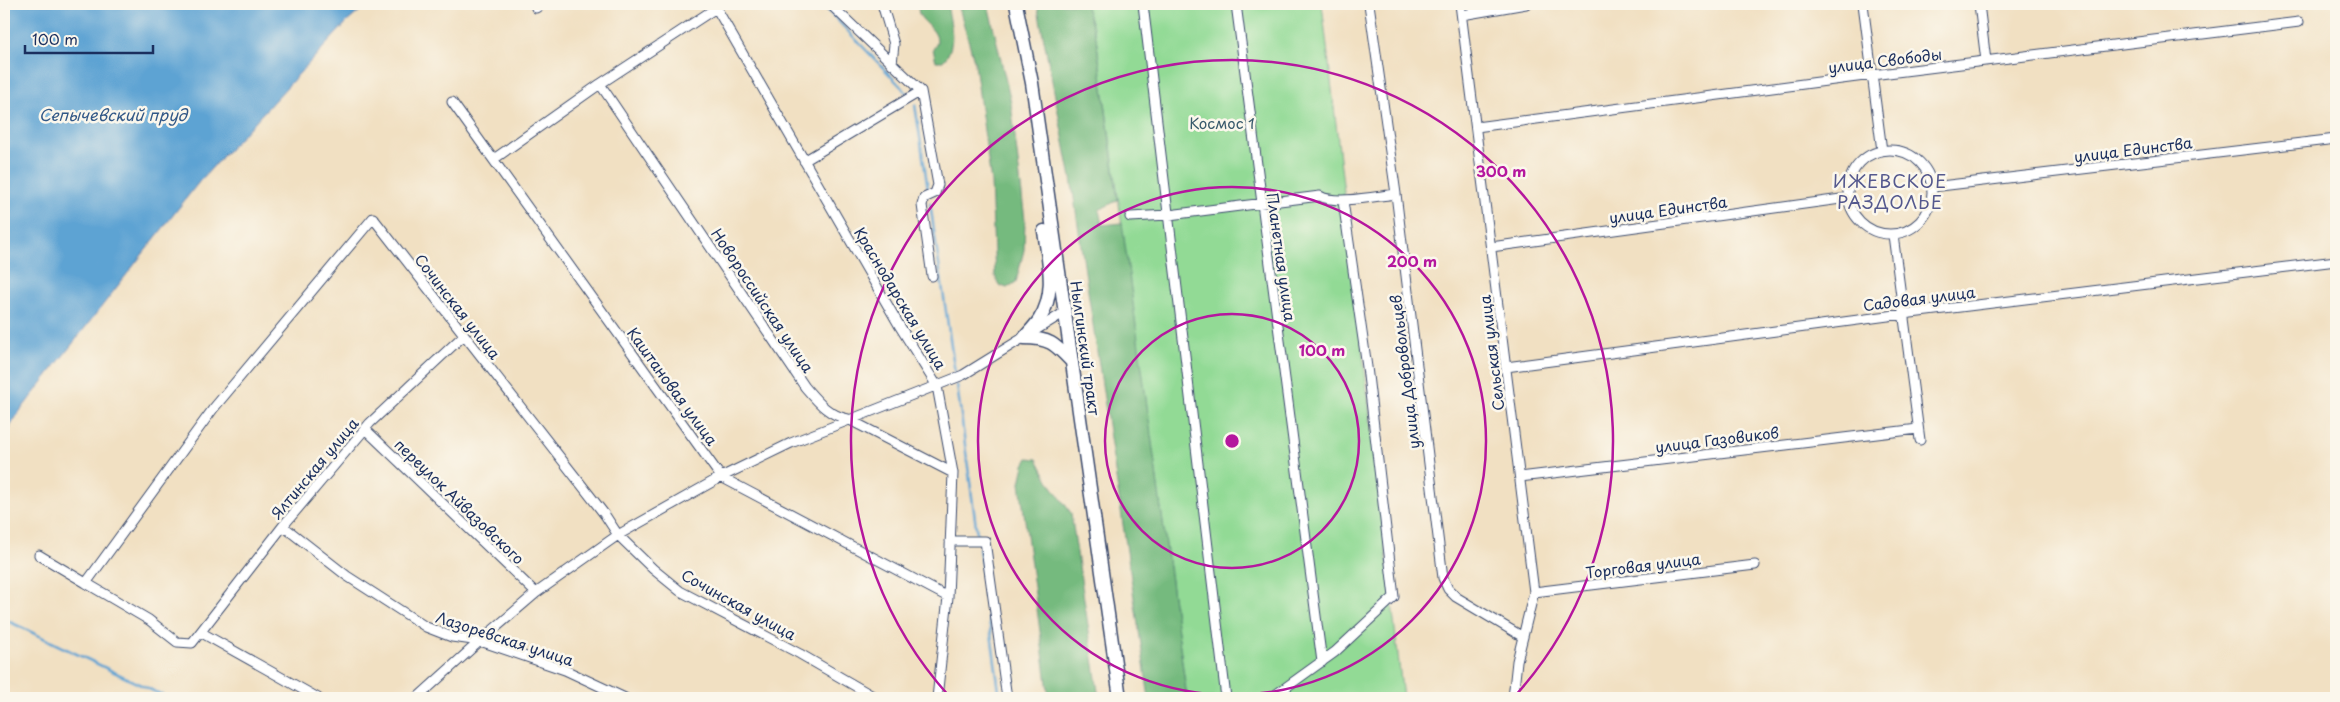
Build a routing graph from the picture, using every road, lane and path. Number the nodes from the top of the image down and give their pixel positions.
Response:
1 (830, 4) edge
2 (882, 4) edge
3 (1016, 4) edge
4 (1143, 4) edge
5 (1236, 4) edge
6 (1369, 4) edge
7 (1460, 4) edge
8 (1526, 4) edge
9 (1863, 4) edge
10 (1979, 4) edge
11 (715, 6) edge
12 (1462, 15) junction
13 (2299, 22) dead end
14 (1986, 60) junction
15 (892, 64) junction
16 (1872, 75) junction
17 (600, 84) junction
18 (921, 91) junction
19 (452, 102) dead end
20 (1034, 105) junction
21 (1476, 127) junction
22 (2336, 139) edge
23 (1882, 151) junction
24 (494, 159) junction
25 (804, 161) junction
26 (1932, 187) junction
27 (1396, 194) junction
28 (1848, 198) junction
29 (1343, 201) junction
30 (1261, 202) junction
31 (1169, 215) junction
32 (1130, 217) dead end
33 (1893, 235) junction
34 (1492, 247) junction
35 (2336, 261) edge
36 (932, 276) dead end
37 (1065, 312) junction
38 (1903, 314) junction
39 (463, 336) junction
40 (1024, 338) junction
41 (1072, 362) junction
42 (1506, 367) junction
43 (937, 386) junction
44 (848, 419) junction
45 (365, 429) junction
46 (1918, 429) junction
47 (1920, 440) dead end
48 (954, 473) junction
49 (721, 477) junction
50 (1520, 477) junction
51 (283, 526) junction
52 (618, 535) junction
53 (950, 541) junction
54 (39, 555) dead end
55 (1755, 564) dead end
56 (86, 583) junction
57 (1534, 592) junction
58 (536, 594) junction
59 (948, 597) junction
60 (202, 633) junction
61 (1523, 637) junction
62 (480, 641) junction
63 (1322, 662) junction
64 (318, 698) edge
65 (417, 698) edge
66 (625, 698) edge
67 (876, 698) edge
68 (937, 698) edge
69 (1007, 698) edge
70 (1120, 698) edge
71 (1226, 698) edge
72 (1271, 698) edge
73 (1513, 698) edge

1 - 15 street
2 - 15 street
3 - 20 main road, Нылгинский тракт
4 - 31 street
5 - 30 street, Планетная улица
6 - 27 street, улица Добровольцев
7 - 12 street, Сельская улица
8 - 12 street
9 - 16 street
10 - 14 street
11 - 17 street
11 - 25 street, Краснодарская улица
12 - 21 street, Сельская улица
13 - 14 street, улица Свободы
14 - 16 street, улица Свободы
15 - 18 street
16 - 21 street, улица Свободы
16 - 23 street
17 - 24 street
17 - 44 street, Новороссийская улица
18 - 25 street
18 - 36 street
19 - 24 street, Каштановая улица
20 - 37 main road, Нылгинский тракт
20 - 40 main road
21 - 34 street, Сельская улица
22 - 26 street, улица Единства
23 - 26 street
23 - 28 street
24 - 49 street, Каштановая улица
25 - 43 street, Краснодарская улица
26 - 33 street
27 - 29 street
27 - 61 street, улица Добровольцев
28 - 33 street
28 - 34 street, улица Единства
29 - 30 street
29 - 63 street
30 - 31 street
30 - 63 street, Планетная улица
31 - 32 street
31 - 71 street
33 - 38 street
34 - 42 street, Сельская улица
35 - 38 street, Садовая улица
37 - 40 street
37 - 41 main road, Нылгинский тракт
38 - 42 street, Садовая улица
38 - 46 street
39 - 45 street, Ялтинская улица
39 - 52 street, Сочинская улица
39 - 56 street, Сочинская улица
40 - 41 main road
40 - 43 street
41 - 70 main road, Нылгинский тракт
42 - 50 street, Сельская улица
43 - 44 street
43 - 48 street, Краснодарская улица
44 - 48 street, Новороссийская улица
44 - 49 street
45 - 51 street, Ялтинская улица
45 - 58 street, переулок Айвазовского
46 - 47 street
46 - 50 street, улица Газовиков
48 - 53 street, Краснодарская улица
49 - 52 street
49 - 59 street, Каштановая улица
50 - 57 street, Сельская улица
51 - 60 street, Ялтинская улица
51 - 62 street, Лазоревская улица
52 - 58 street
52 - 67 street, Сочинская улица
53 - 59 street, Краснодарская улица
53 - 69 street
54 - 56 street
55 - 57 street, Торговая улица
56 - 60 street, Ялтинская улица
57 - 61 street, Сельская улица
58 - 62 street
59 - 68 street, Краснодарская улица
60 - 64 street
61 - 73 street, Сельская улица
62 - 65 street
62 - 66 street, Лазоревская улица
63 - 72 street

